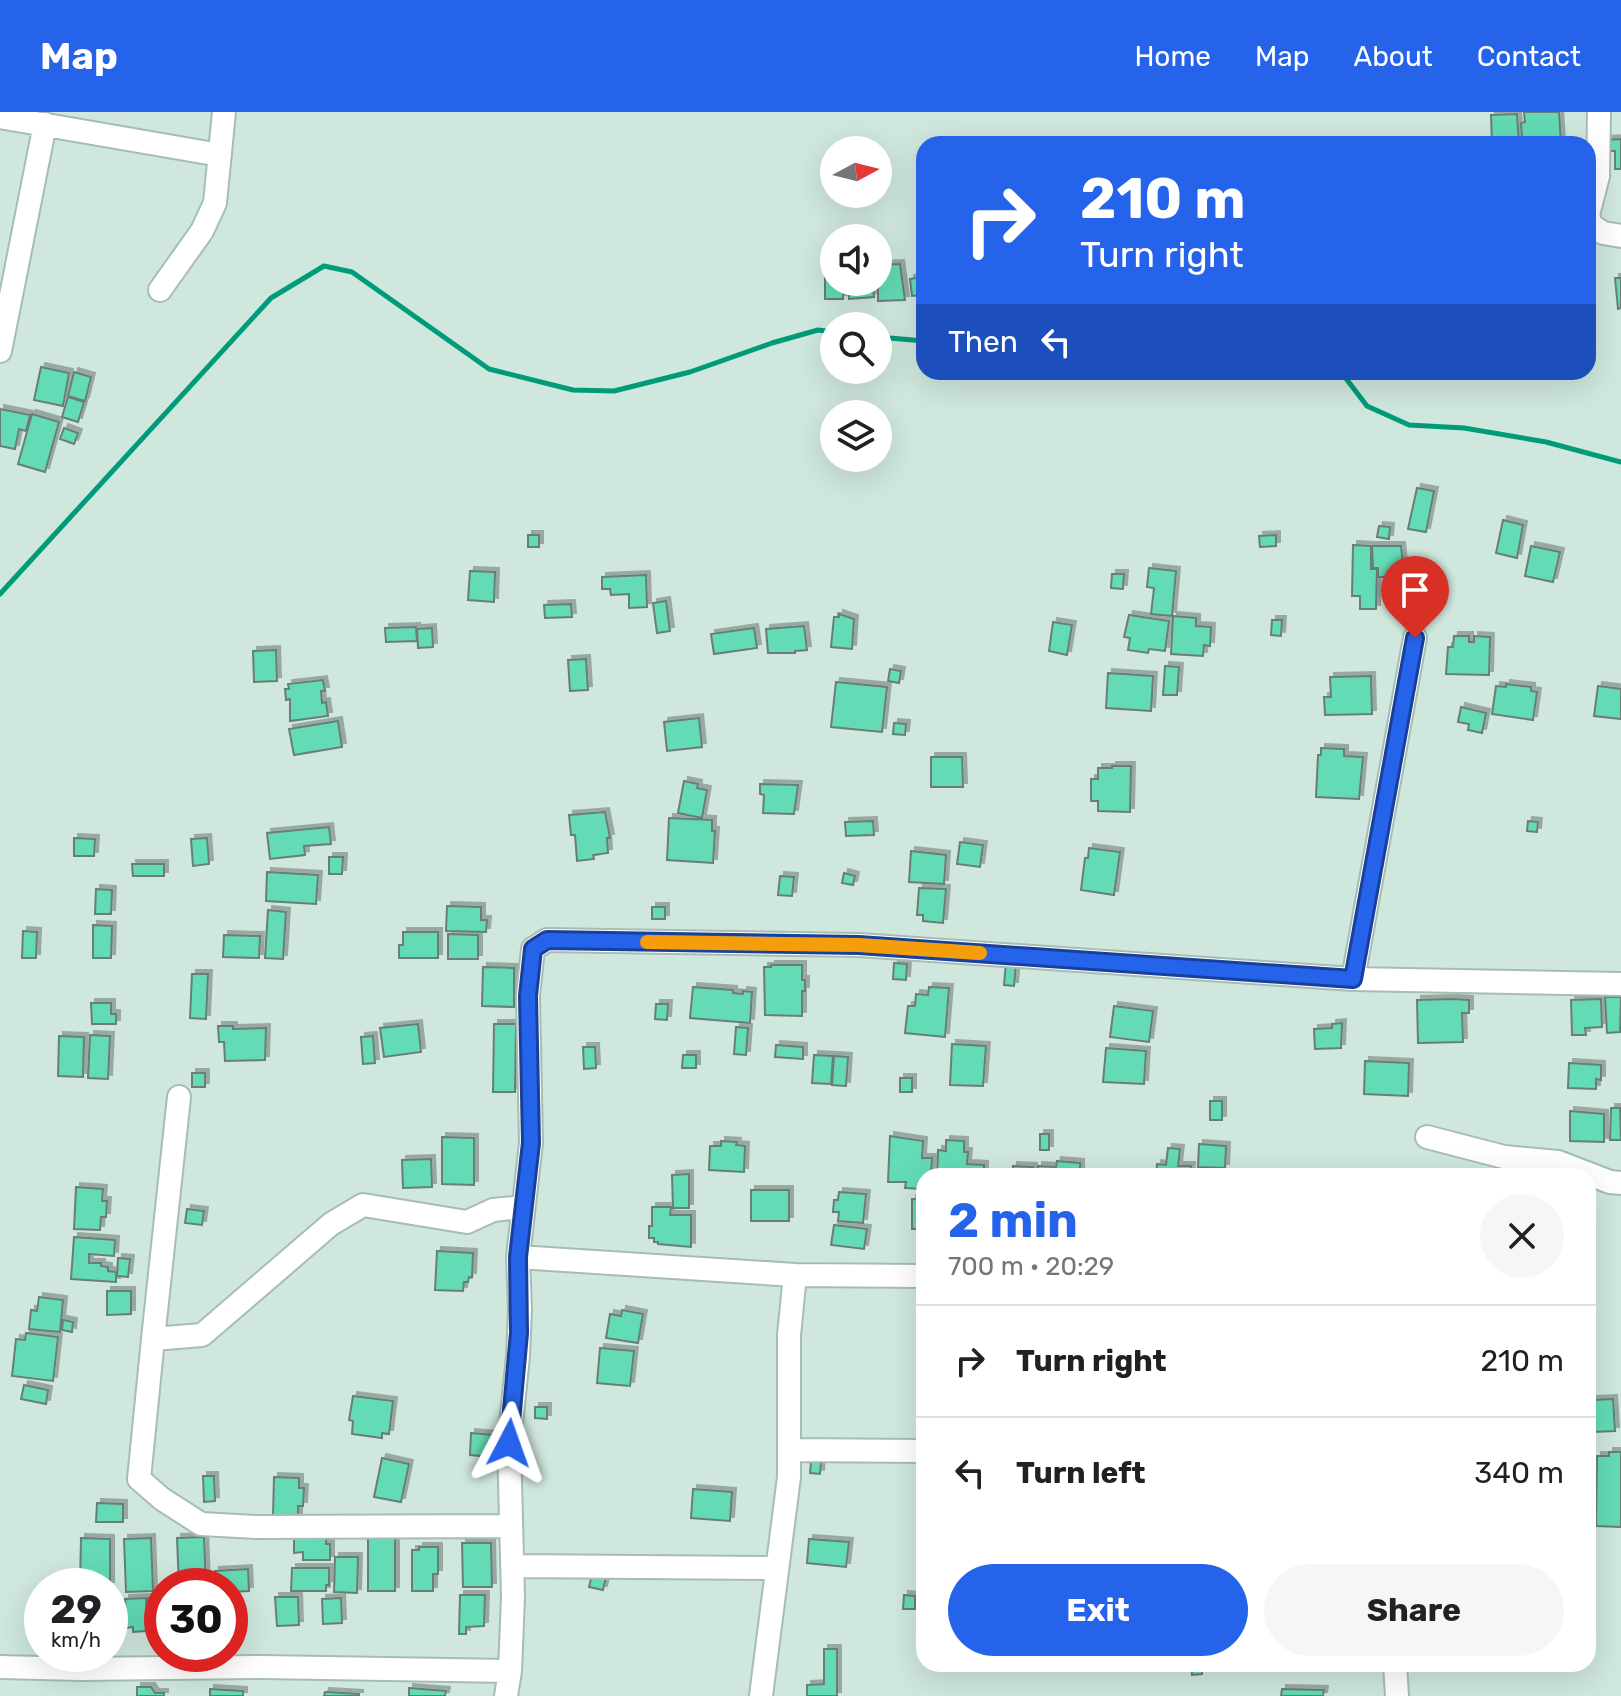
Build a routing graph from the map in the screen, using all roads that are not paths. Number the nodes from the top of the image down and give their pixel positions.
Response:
1 (224, 112) edge
2 (1599, 112) edge
3 (0, 117) edge
4 (45, 124) junction
5 (220, 155) junction
6 (1596, 184) edge
7 (1596, 228) edge
8 (1621, 236) edge
9 (160, 290) dead end
10 (0, 351) edge
11 (1415, 638) dead end
12 (1353, 979) junction
13 (1621, 984) edge
14 (179, 1097) dead end
15 (1427, 1137) dead end
16 (1574, 1168) edge
17 (1596, 1177) edge
18 (1621, 1183) edge
19 (522, 1207) junction
20 (518, 1257) junction
21 (795, 1275) junction
22 (916, 1276) edge
23 (153, 1339) junction
24 (789, 1450) junction
25 (916, 1451) edge
26 (511, 1526) junction
27 (512, 1566) junction
28 (777, 1568) junction
29 (0, 1671) edge
30 (510, 1671) junction
31 (1396, 1672) edge
32 (506, 1696) edge
33 (761, 1696) edge
34 (1397, 1696) edge

1 - 5 street
2 - 6 street
3 - 4 street
4 - 5 street
4 - 10 street
5 - 9 street
7 - 8 street
11 - 12 street
12 - 13 street
12 - 19 street
14 - 23 street
15 - 16 street
17 - 18 street
19 - 20 street
19 - 23 street
20 - 21 street
20 - 26 street
21 - 22 street
21 - 24 street
23 - 26 street
24 - 25 street
24 - 28 street
26 - 27 street
27 - 28 street
27 - 30 street
28 - 33 street
29 - 30 street
30 - 32 street
31 - 34 street

